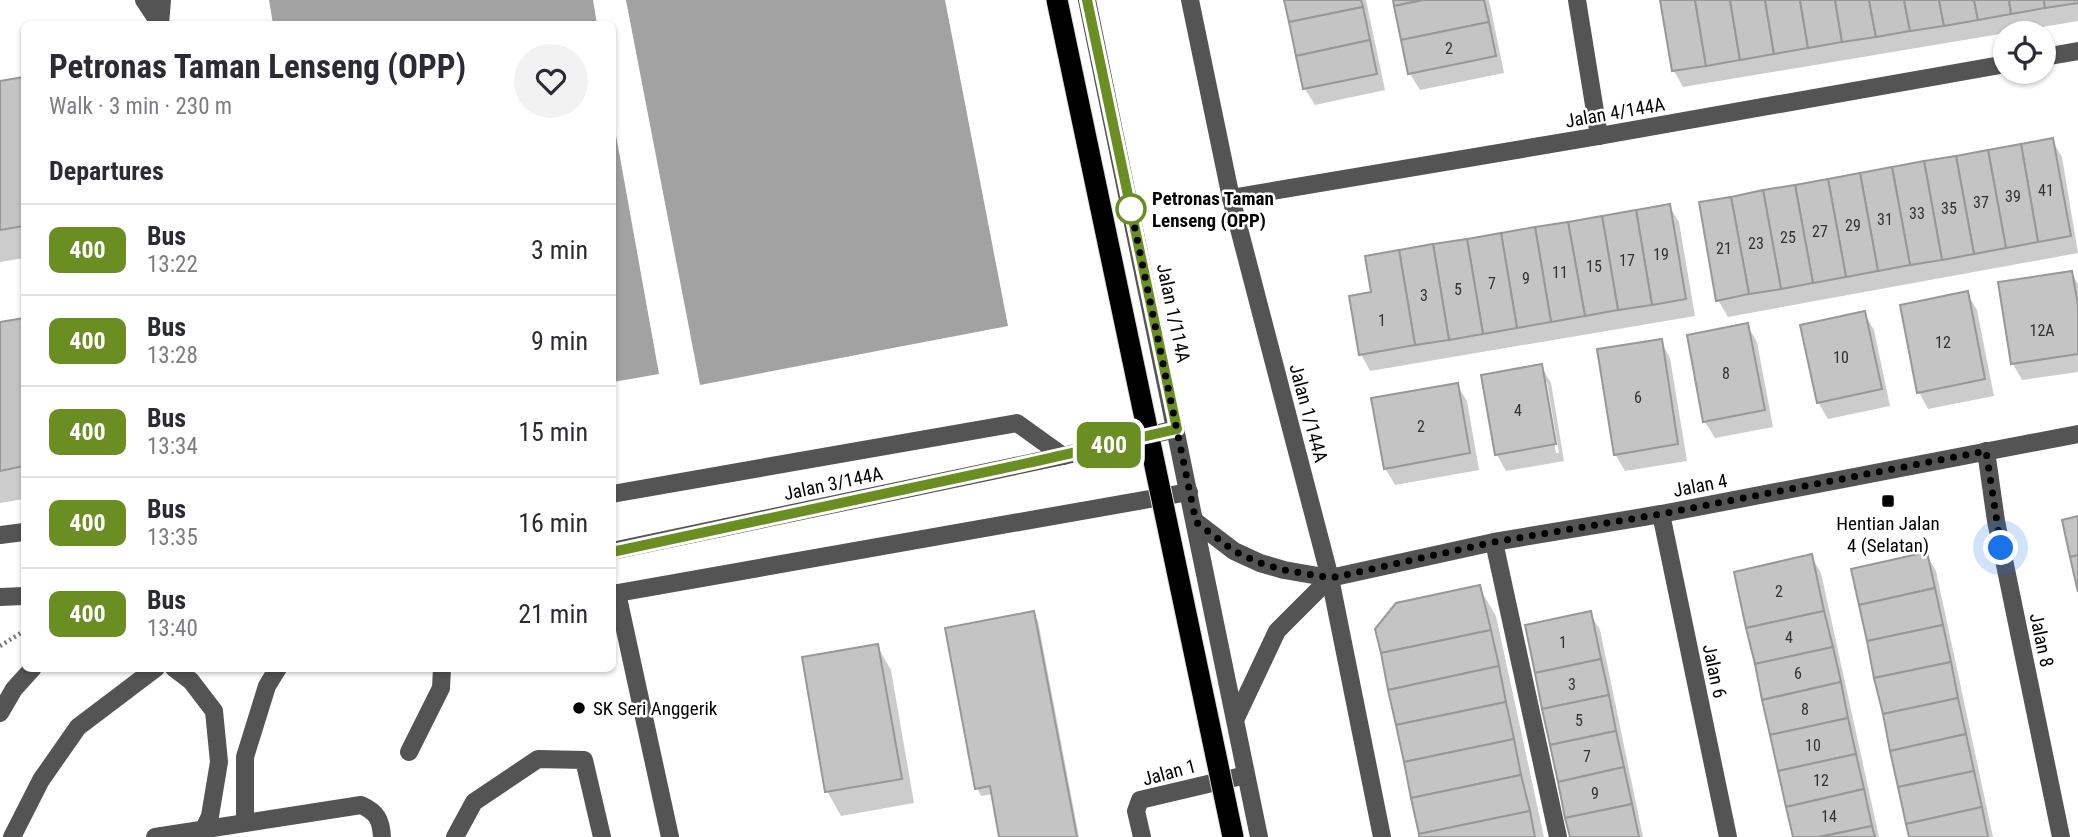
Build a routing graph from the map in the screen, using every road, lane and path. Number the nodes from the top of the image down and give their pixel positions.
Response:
1 (144, 0) edge
2 (162, 0) edge
3 (1057, 0) edge
4 (1067, 0) edge
5 (1087, 0) edge
6 (1190, 0) edge
7 (1577, 0) edge
8 (158, 21) edge
9 (160, 21) edge
10 (2078, 51) edge
11 (2056, 55) edge
12 (1993, 66) edge
13 (1599, 136) junction
14 (1231, 198) junction
15 (1177, 429) junction
16 (2078, 434) edge
17 (1986, 451) junction
18 (1063, 456) junction
19 (1189, 492) junction
20 (616, 493) edge
21 (1661, 514) junction
22 (1196, 522) junction
23 (21, 532) edge
24 (0, 535) edge
25 (1494, 542) junction
26 (619, 550) edge
27 (1331, 578) junction
28 (616, 594) edge
29 (21, 596) edge
30 (0, 597) edge
31 (616, 598) edge
32 (21, 633) edge
33 (0, 646) edge
34 (28, 672) edge
35 (151, 672) edge
36 (179, 672) edge
37 (276, 672) edge
38 (442, 672) edge
39 (7, 690) edge
40 (0, 713) edge
41 (1236, 718) junction
42 (409, 752) dead end
43 (1246, 775) junction
44 (245, 823) junction
45 (204, 829) junction
46 (12, 837) edge
47 (155, 837) edge
48 (382, 837) edge
49 (455, 837) edge
50 (602, 837) edge
51 (670, 837) edge
52 (1142, 837) edge
53 (1233, 837) edge
54 (1241, 837) edge
55 (1259, 837) edge
56 (1382, 837) edge
57 (1558, 837) edge
58 (1728, 837) edge
59 (2061, 837) edge

1 - 8 street
2 - 9 street
3 - 53 highway, bridge
4 - 54 highway
5 - 15 street, Jalan 1/114A
6 - 14 street, Jalan 1/144A
7 - 13 street
10 - 11 street
12 - 13 street, Jalan 4/144A
13 - 14 street, Jalan 4/144A
14 - 27 street, Jalan 1/144A
15 - 18 street
15 - 19 street, Jalan 1/114A
16 - 17 street, Jalan 4
17 - 21 street, Jalan 4
17 - 59 street, Jalan 8
18 - 20 street
18 - 26 street, Jalan 3/144A
19 - 22 street, Jalan 1/114A
19 - 28 street
21 - 25 street, Jalan 4
21 - 58 street, Jalan 6
22 - 27 street
22 - 41 street, Jalan 1/114A
23 - 24 street
25 - 27 street, Jalan 4
25 - 57 street
27 - 41 street
27 - 56 street, Jalan 1/144A
29 - 30 street
31 - 51 street
32 - 33 path
34 - 39 street
35 - 46 street
36 - 45 street
37 - 44 street
38 - 42 street
39 - 40 street
41 - 43 street, Jalan 1/114A
43 - 52 street, Jalan 1
43 - 55 street, Jalan 1/114A
44 - 45 street
44 - 48 street
45 - 47 street
49 - 50 street

